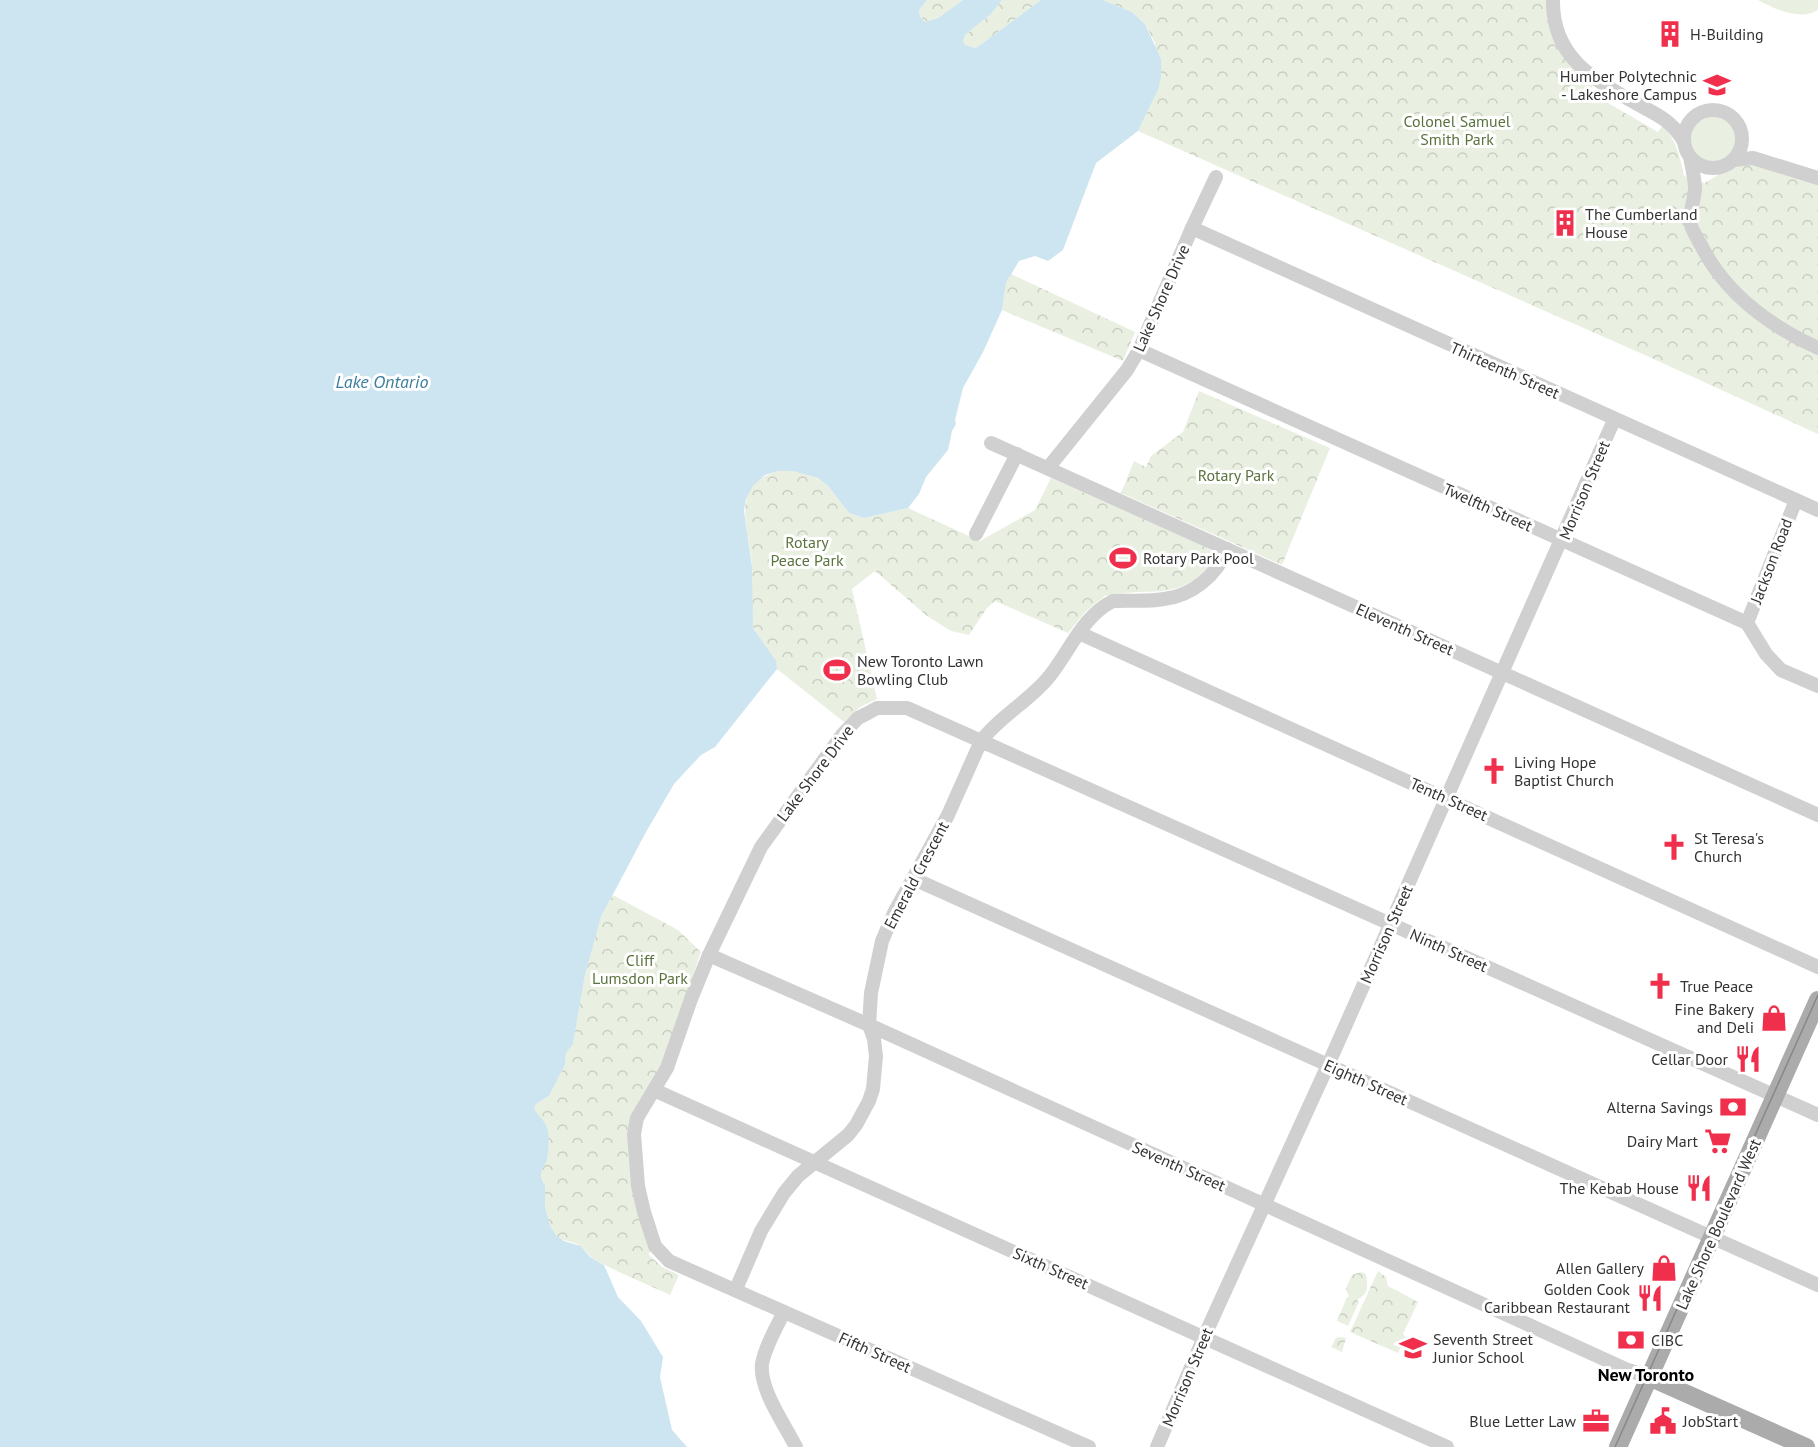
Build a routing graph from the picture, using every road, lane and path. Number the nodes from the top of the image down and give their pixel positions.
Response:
1 (1552, 0) edge
2 (1670, 122) junction
3 (1689, 122) junction
4 (1683, 140) junction
5 (1742, 143) junction
6 (1690, 157) junction
7 (1753, 158) junction
8 (1733, 160) junction
9 (1716, 168) junction
10 (1216, 177) dead end
11 (1818, 178) edge
12 (1695, 189) junction
13 (1192, 228) junction
14 (1818, 348) edge
15 (1139, 350) junction
16 (1614, 420) junction
17 (991, 443) dead end
18 (1017, 454) junction
19 (1048, 468) junction
20 (1796, 500) junction
21 (1818, 510) edge
22 (976, 534) dead end
23 (1562, 540) junction
24 (1227, 549) junction
25 (1747, 623) junction
26 (1079, 633) junction
27 (1503, 673) junction
28 (1818, 686) edge
29 (981, 741) junction
30 (1447, 798) junction
31 (1818, 815) edge
32 (914, 879) junction
33 (1390, 924) junction
34 (709, 956) junction
35 (1818, 967) edge
36 (1818, 1000) edge
37 (868, 1025) junction
38 (1328, 1065) junction
39 (654, 1090) junction
40 (1775, 1096) junction
41 (1818, 1115) edge
42 (814, 1163) junction
43 (1265, 1205) junction
44 (1711, 1239) junction
45 (662, 1255) joint
46 (1818, 1285) edge
47 (736, 1289) junction
48 (784, 1311) junction
49 (1204, 1337) junction
50 (1649, 1377) junction
51 (796, 1447) edge
52 (1089, 1447) edge
53 (1157, 1447) edge
54 (1447, 1447) edge
55 (1618, 1447) edge
56 (1806, 1447) edge

1 - 2 street
2 - 3 street
2 - 4 street
3 - 4 street
3 - 5 street
4 - 6 street
5 - 7 street
5 - 8 street
6 - 9 street
6 - 12 street
7 - 8 street
7 - 11 street
8 - 9 street
9 - 12 street
10 - 13 street, Lake Shore Drive
12 - 14 street
13 - 15 street, Lake Shore Drive
13 - 16 street, Thirteenth Street
15 - 19 street, Lake Shore Drive
15 - 23 street, Twelfth Street
16 - 20 street, Thirteenth Street
16 - 23 street, Morrison Street
17 - 18 street, Eleventh Street
18 - 19 street, Eleventh Street
18 - 22 street
19 - 24 street, Eleventh Street
20 - 21 street, Thirteenth Street
20 - 25 street, Jackson Road
23 - 25 street, Twelfth Street
23 - 27 street, Morrison Street
24 - 26 street
24 - 27 street, Eleventh Street
25 - 28 street
26 - 29 street
26 - 30 street, Tenth Street
27 - 30 street, Morrison Street
27 - 31 street, Eleventh Street
29 - 32 street, Emerald Crescent
29 - 33 street, Ninth Street
29 - 34 street, Lake Shore Drive
30 - 33 street, Morrison Street
30 - 35 street, Tenth Street
32 - 37 street, Emerald Crescent
32 - 38 street, Eighth Street
33 - 38 street, Morrison Street
33 - 40 street, Ninth Street
34 - 37 street, Seventh Street
34 - 39 street, Lake Shore Drive
36 - 40 main road, Lake Shore Boulevard West
37 - 42 street, Emerald Crescent
37 - 43 street, Seventh Street
38 - 43 street, Morrison Street
38 - 44 street, Eighth Street
39 - 42 street, Sixth Street
39 - 45 street, Lake Shore Drive
40 - 41 street, Ninth Street
40 - 44 main road, Lake Shore Boulevard West
42 - 47 street, Emerald Crescent
42 - 49 street, Sixth Street
43 - 49 street, Morrison Street
43 - 50 street, Seventh Street
44 - 46 street, Eighth Street
44 - 50 main road, Lake Shore Boulevard West
45 - 47 street, Fifth Street
47 - 48 street, Fifth Street
48 - 51 street
48 - 52 street, Fifth Street
49 - 53 street, Morrison Street
49 - 54 street, Sixth Street
50 - 55 main road, Lake Shore Boulevard West
50 - 56 main road

